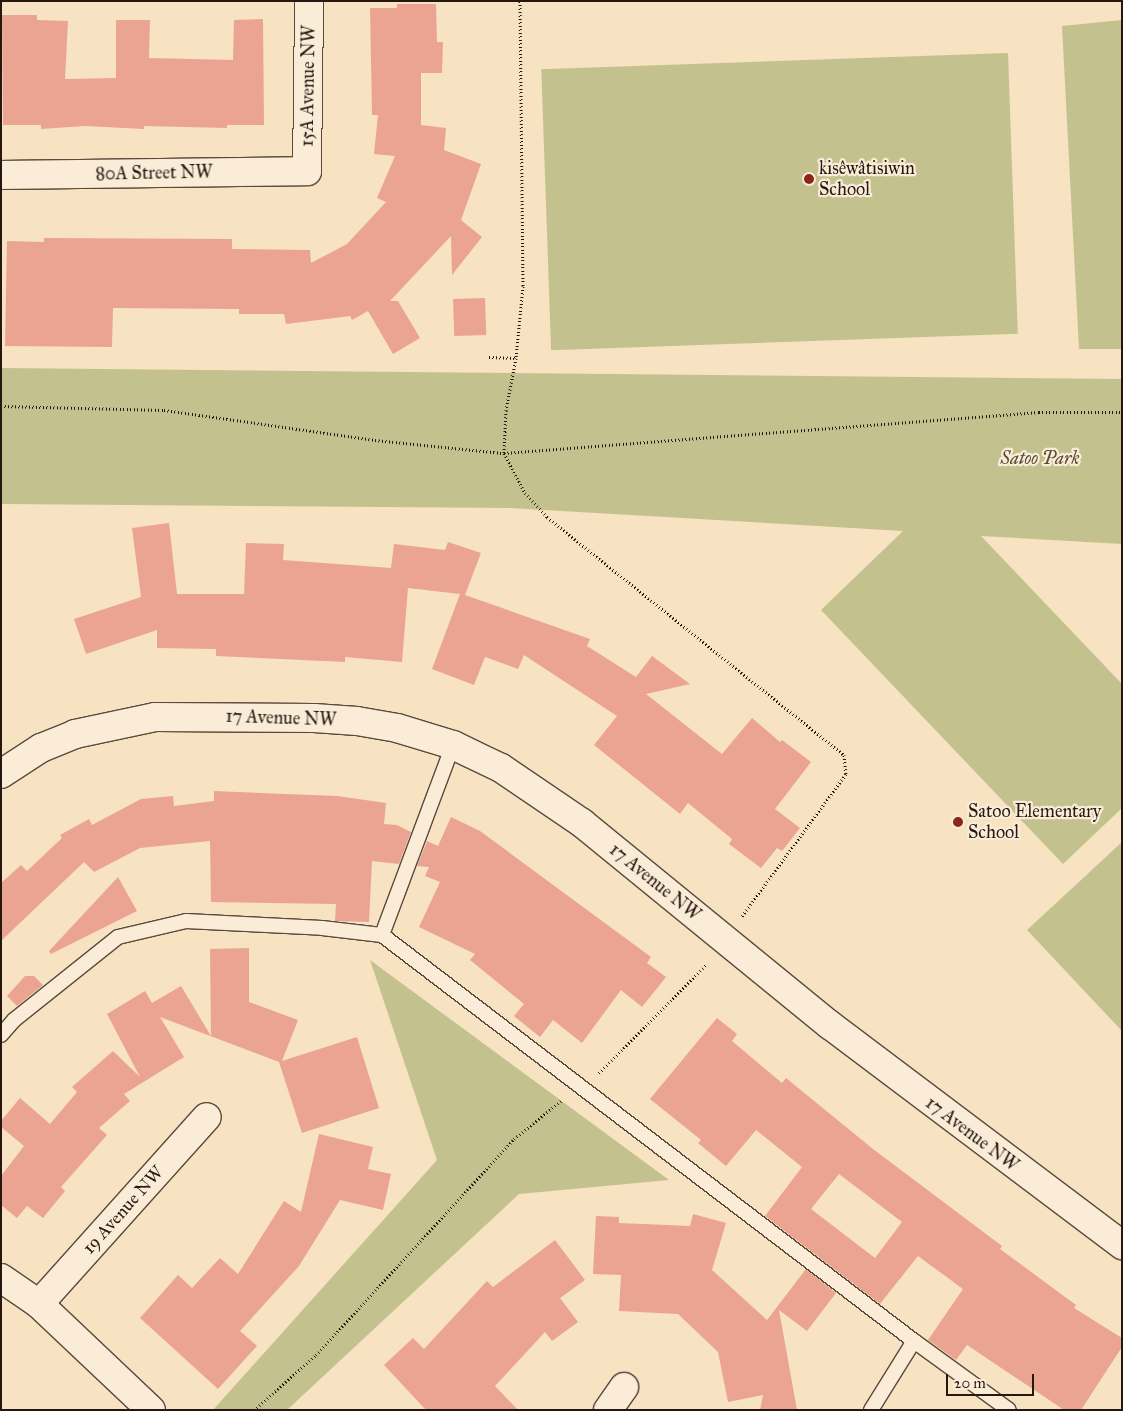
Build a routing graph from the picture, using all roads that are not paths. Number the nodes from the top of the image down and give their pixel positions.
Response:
1 (309, 1) edge
2 (307, 171) joint
3 (1, 175) edge
4 (453, 745) junction
5 (1, 774) edge
6 (382, 935) junction
7 (1, 1035) edge
8 (207, 1117) dead end
9 (1122, 1245) edge
10 (1, 1278) edge
11 (38, 1304) junction
12 (914, 1341) junction
13 (624, 1387) dead end
14 (152, 1410) edge
15 (608, 1410) edge
16 (871, 1410) edge
17 (1009, 1410) edge

1 - 2 street, 15A Avenue NW
2 - 3 street, 80A Street NW
4 - 5 street, 17 Avenue NW
4 - 6 lane
4 - 9 street, 17 Avenue NW
6 - 7 lane
6 - 12 lane
8 - 11 street, 19 Avenue NW
10 - 11 street
11 - 14 street
12 - 16 lane
12 - 17 lane
13 - 15 street

